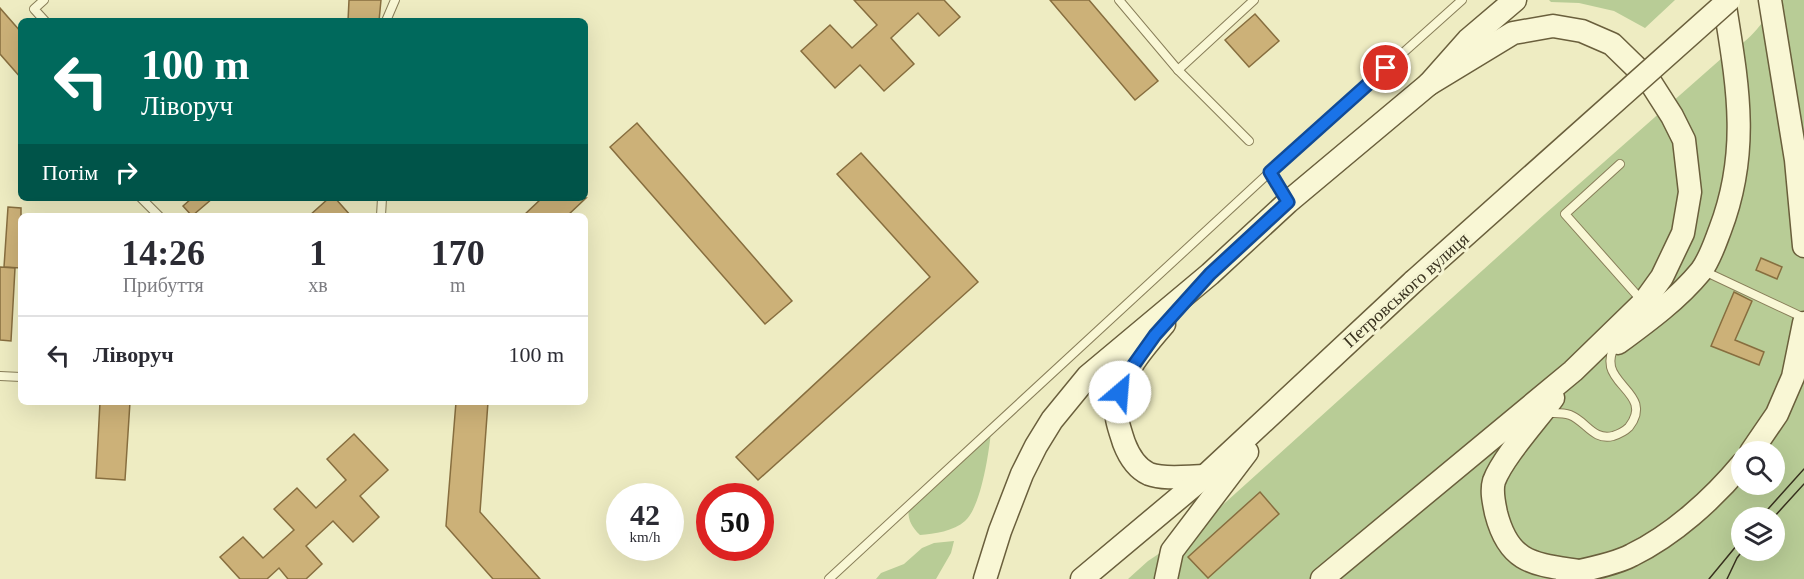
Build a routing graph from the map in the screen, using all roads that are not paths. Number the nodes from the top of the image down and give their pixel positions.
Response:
1 (44, 0) edge
2 (395, 0) edge
3 (1119, 0) edge
4 (1254, 0) edge
5 (1462, 0) edge
6 (1515, 0) edge
7 (1724, 0) edge
8 (1729, 0) edge
9 (1770, 0) edge
10 (42, 18) edge
11 (387, 18) edge
12 (1178, 70) junction
13 (1429, 84) junction
14 (1248, 141) dead end
15 (1620, 164) dead end
16 (1270, 172) junction
17 (144, 201) edge
18 (1288, 202) junction
19 (156, 213) edge
20 (1804, 246) edge
21 (1701, 270) junction
22 (1210, 274) junction
23 (1644, 302) junction
24 (1804, 318) edge
25 (1804, 323) edge
26 (1616, 345) junction
27 (1572, 370) junction
28 (0, 376) edge
29 (18, 377) edge
30 (1291, 396) junction
31 (1542, 413) junction
32 (1759, 441) edge
33 (1205, 476) junction
34 (1731, 477) edge
35 (1579, 571) junction
36 (829, 579) edge
37 (985, 579) edge
38 (1082, 579) edge
39 (1166, 579) edge
40 (1322, 579) edge
41 (1538, 579) edge

1 - 10 lane
2 - 11 lane
3 - 12 lane
4 - 12 lane
5 - 16 lane
6 - 13 main road
7 - 21 main road
8 - 30 main road, Петровського вулиця, bridge
9 - 20 main road
12 - 14 lane
13 - 18 main road
13 - 23 main road
15 - 23 lane
16 - 18 lane
16 - 36 lane
17 - 19 lane
18 - 22 main road
21 - 24 lane
21 - 26 main road
22 - 33 main road
22 - 37 main road
23 - 27 main road
25 - 32 main road
26 - 27 main road
26 - 31 lane
27 - 31 main road
27 - 40 main road
28 - 29 lane
30 - 33 main road, Петровського вулиця
30 - 39 main road
31 - 35 main road
33 - 38 main road, Петровського вулиця
34 - 35 main road
35 - 41 main road

